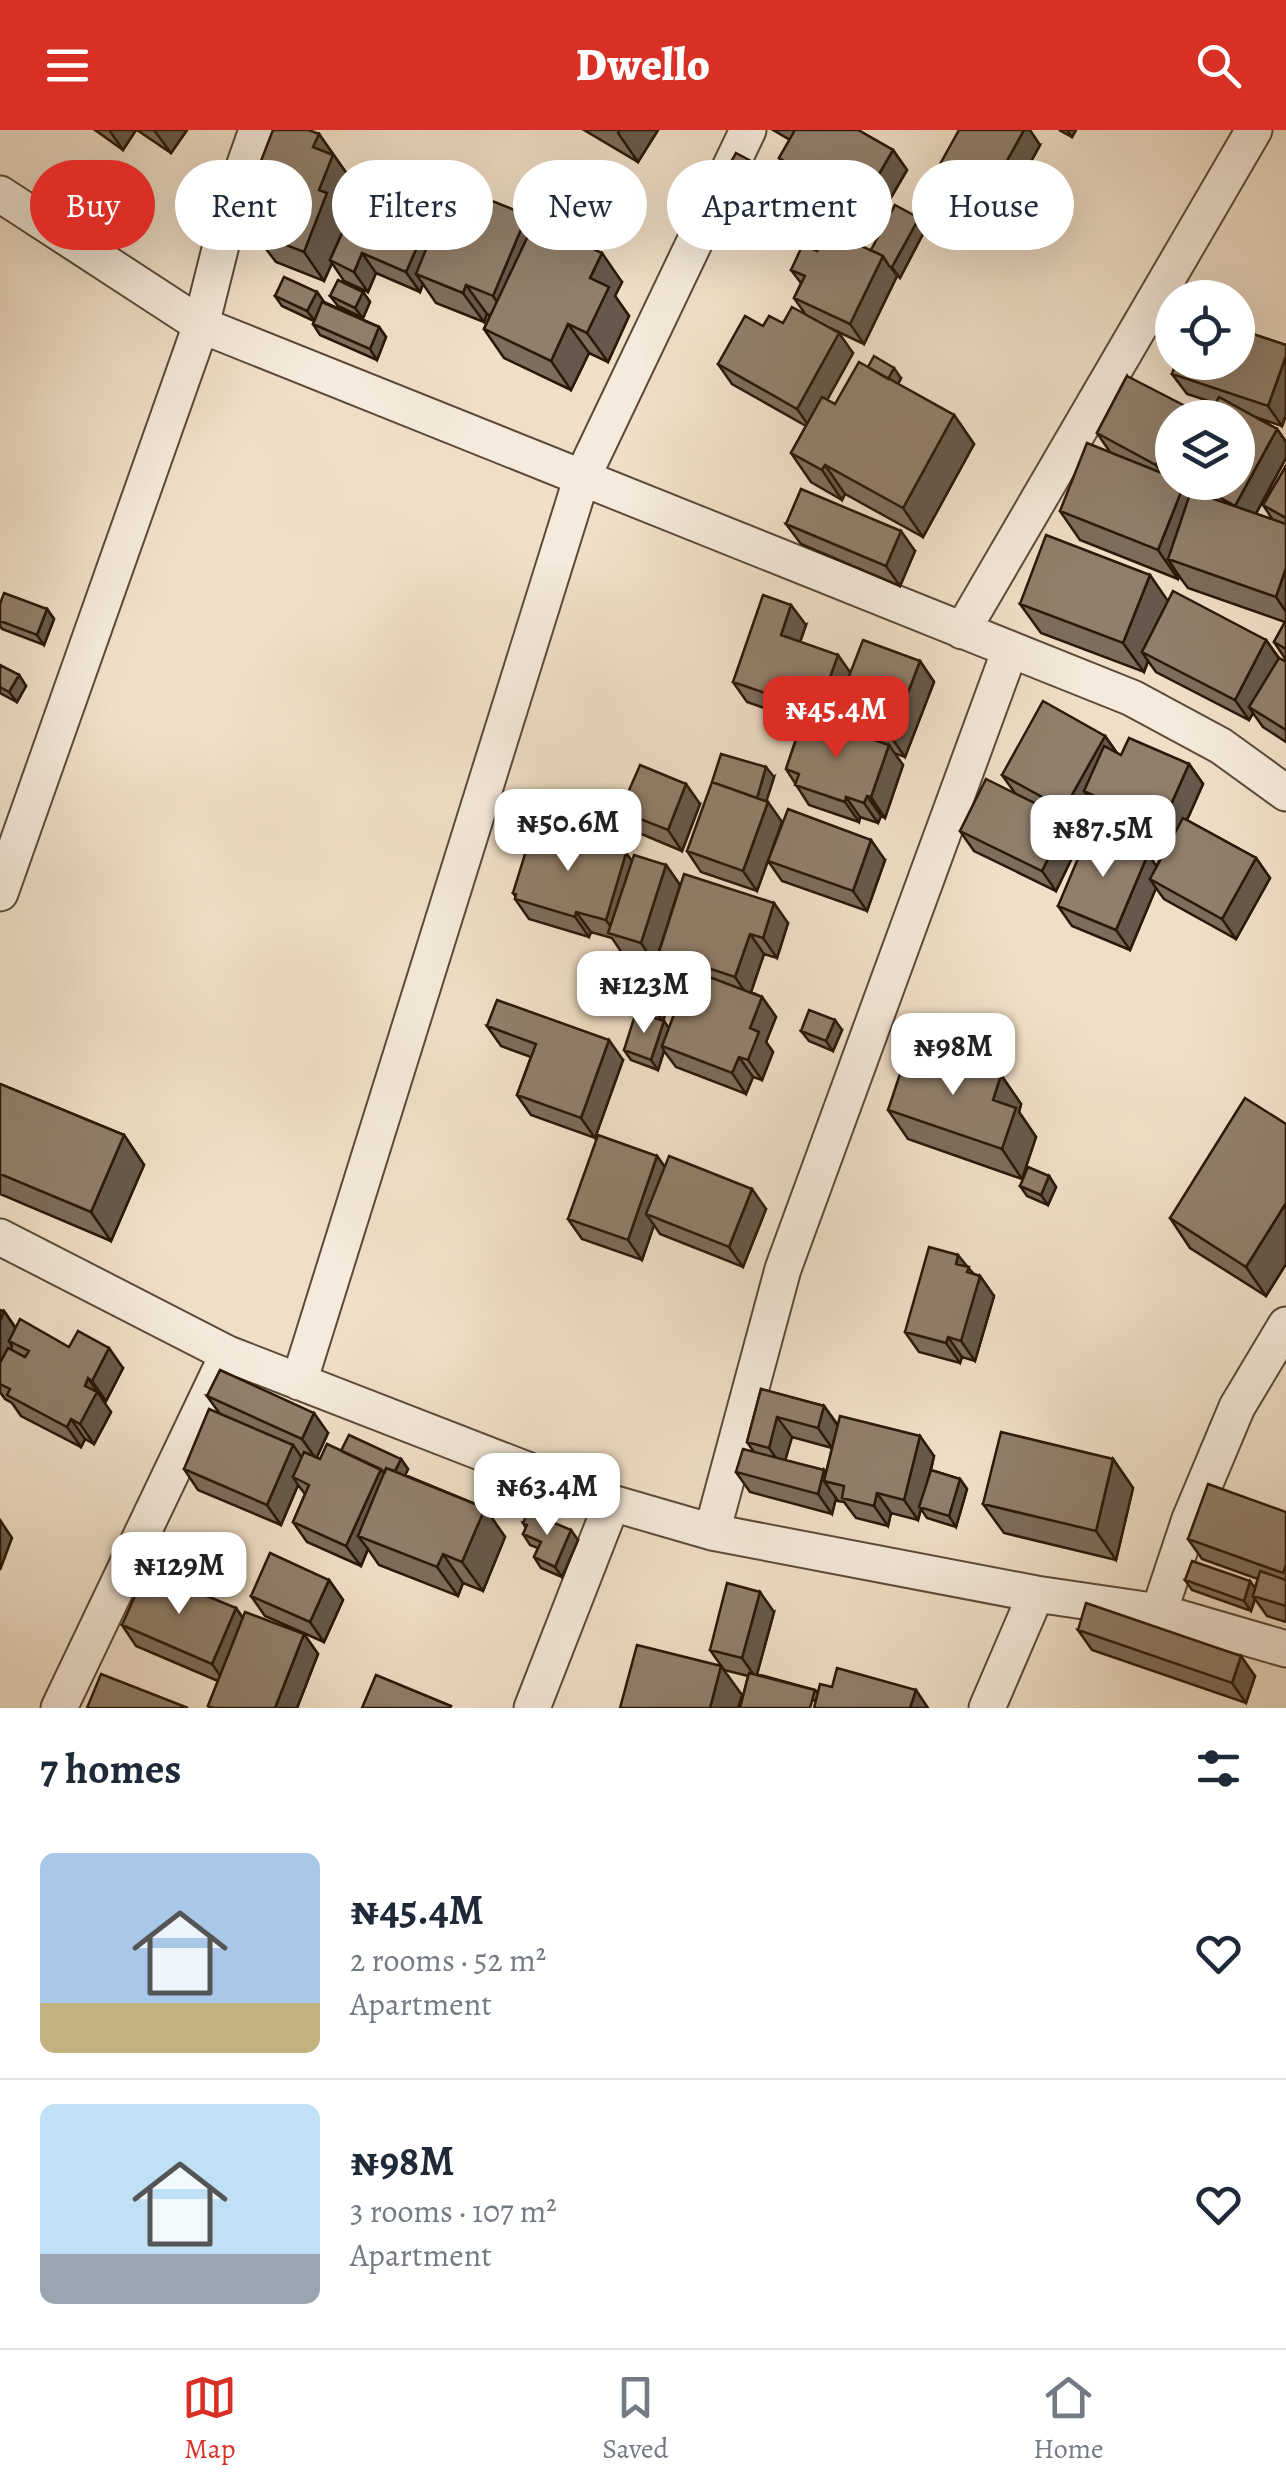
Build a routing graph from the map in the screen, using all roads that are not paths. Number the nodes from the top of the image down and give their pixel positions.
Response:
1 (256, 130) edge
2 (748, 130) edge
3 (1254, 130) edge
4 (0, 194) edge
5 (201, 325) junction
6 (581, 480) junction
7 (962, 631) junction
8 (1010, 650) junction
9 (1286, 793) edge
10 (0, 893) edge
11 (0, 1237) edge
12 (1286, 1325) edge
13 (228, 1354) junction
14 (299, 1382) junction
15 (612, 1503) junction
16 (712, 1532) junction
17 (1036, 1594) junction
18 (1159, 1612) junction
19 (1286, 1649) edge
20 (59, 1708) edge
21 (532, 1708) edge
22 (988, 1708) edge

1 - 5 street
2 - 6 street
3 - 7 street
4 - 5 street
5 - 6 street
5 - 10 street
6 - 7 street
6 - 14 street
7 - 8 street
8 - 9 street
8 - 16 street
11 - 13 street
12 - 18 street
13 - 14 street
13 - 20 street
14 - 15 street
15 - 16 street
15 - 21 street
16 - 17 street
17 - 18 street
17 - 22 street
18 - 19 street

